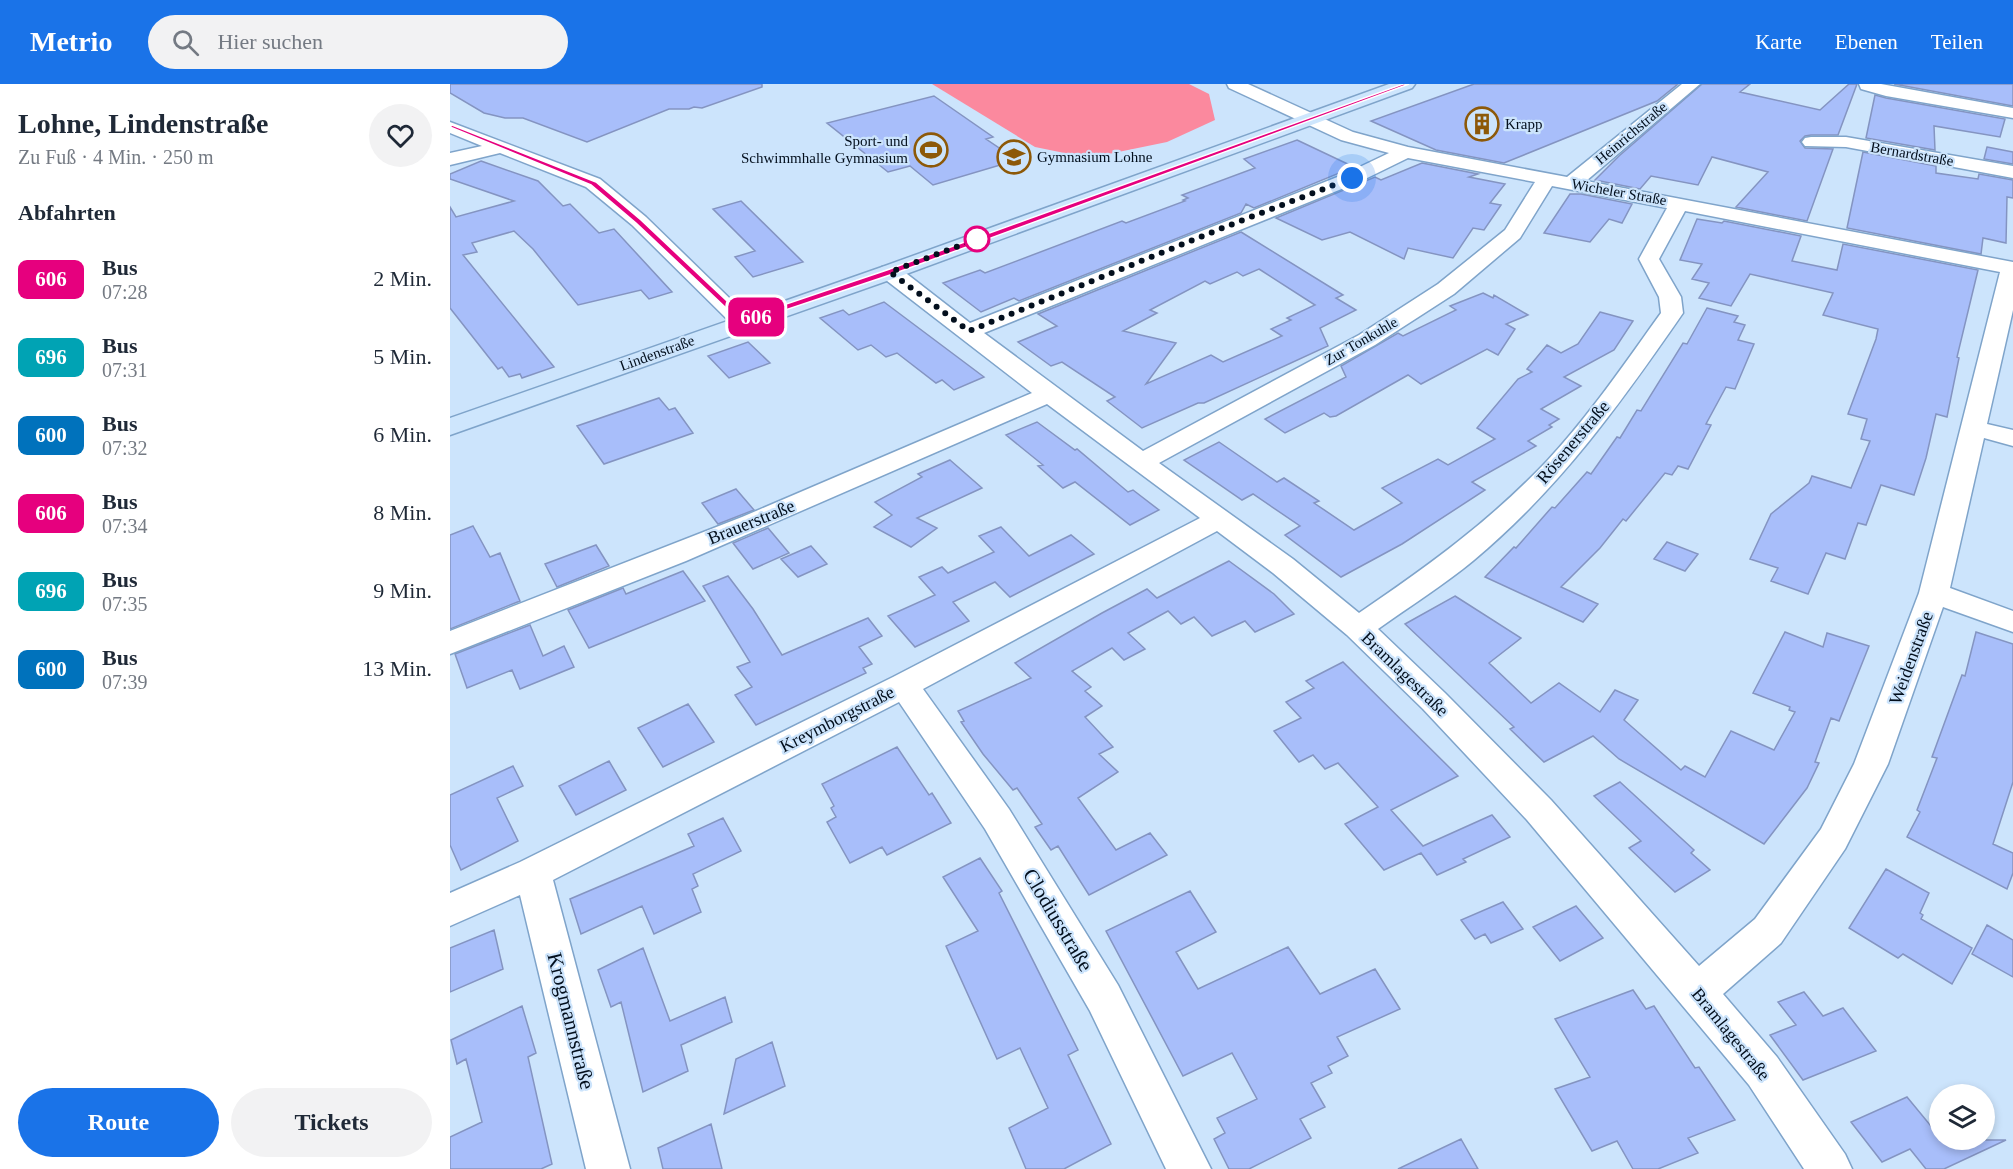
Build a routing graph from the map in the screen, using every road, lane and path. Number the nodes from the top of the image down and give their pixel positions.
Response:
1 (1235, 84) edge
2 (1406, 84) edge
3 (1692, 84) edge
4 (1867, 85) edge
5 (2013, 113) edge
6 (1307, 119) junction
7 (450, 127) edge
8 (1811, 142) dead end
9 (502, 147) junction
10 (1406, 152) junction
11 (450, 159) edge
12 (2013, 171) edge
13 (1547, 178) junction
14 (1572, 183) junction
15 (1680, 203) junction
16 (2012, 268) edge
17 (890, 272) junction
18 (743, 322) junction
19 (969, 331) junction
20 (1049, 394) junction
21 (450, 427) edge
22 (1973, 428) junction
23 (2013, 438) edge
24 (1141, 462) junction
25 (1219, 519) junction
26 (1934, 593) junction
27 (2013, 622) edge
28 (1358, 628) junction
29 (450, 643) edge
30 (904, 685) junction
31 (533, 873) junction
32 (450, 909) edge
33 (1697, 992) junction
34 (609, 1169) edge
35 (1189, 1169) edge
36 (1830, 1169) edge

1 - 6 street, Wicheler Straße
2 - 6 street, Lindenstraße
3 - 14 street, Heinrichstraße
4 - 5 street
6 - 10 street, Wicheler Straße
6 - 17 street, Lindenstraße
7 - 9 street
8 - 12 street, Bernardstraße
9 - 11 street
9 - 18 street
10 - 13 street, Wicheler Straße
10 - 19 street
13 - 14 street, Wicheler Straße
13 - 24 street, Zur Tonkuhle
14 - 15 street, Wicheler Straße
15 - 16 street, Wicheler Straße
15 - 28 street, Rösenerstraße
16 - 22 street, Weidenstraße
17 - 18 street, Lindenstraße
17 - 19 street, Bramlagestraße
18 - 21 street, Lindenstraße
19 - 20 street, Bramlagestraße
20 - 24 street, Bramlagestraße
20 - 29 street, Brauerstraße
22 - 23 street
22 - 26 street, Weidenstraße
24 - 25 street, Bramlagestraße
25 - 28 street, Bramlagestraße
25 - 30 street, Kreymborgstraße
26 - 27 street
26 - 33 street, Weidenstraße
28 - 33 street, Bramlagestraße
30 - 31 street, Kreymborgstraße
30 - 35 street, Clodiusstraße
31 - 32 street, Kreymborgstraße
31 - 34 street, Krogmannstraße
33 - 36 street, Bramlagestraße

